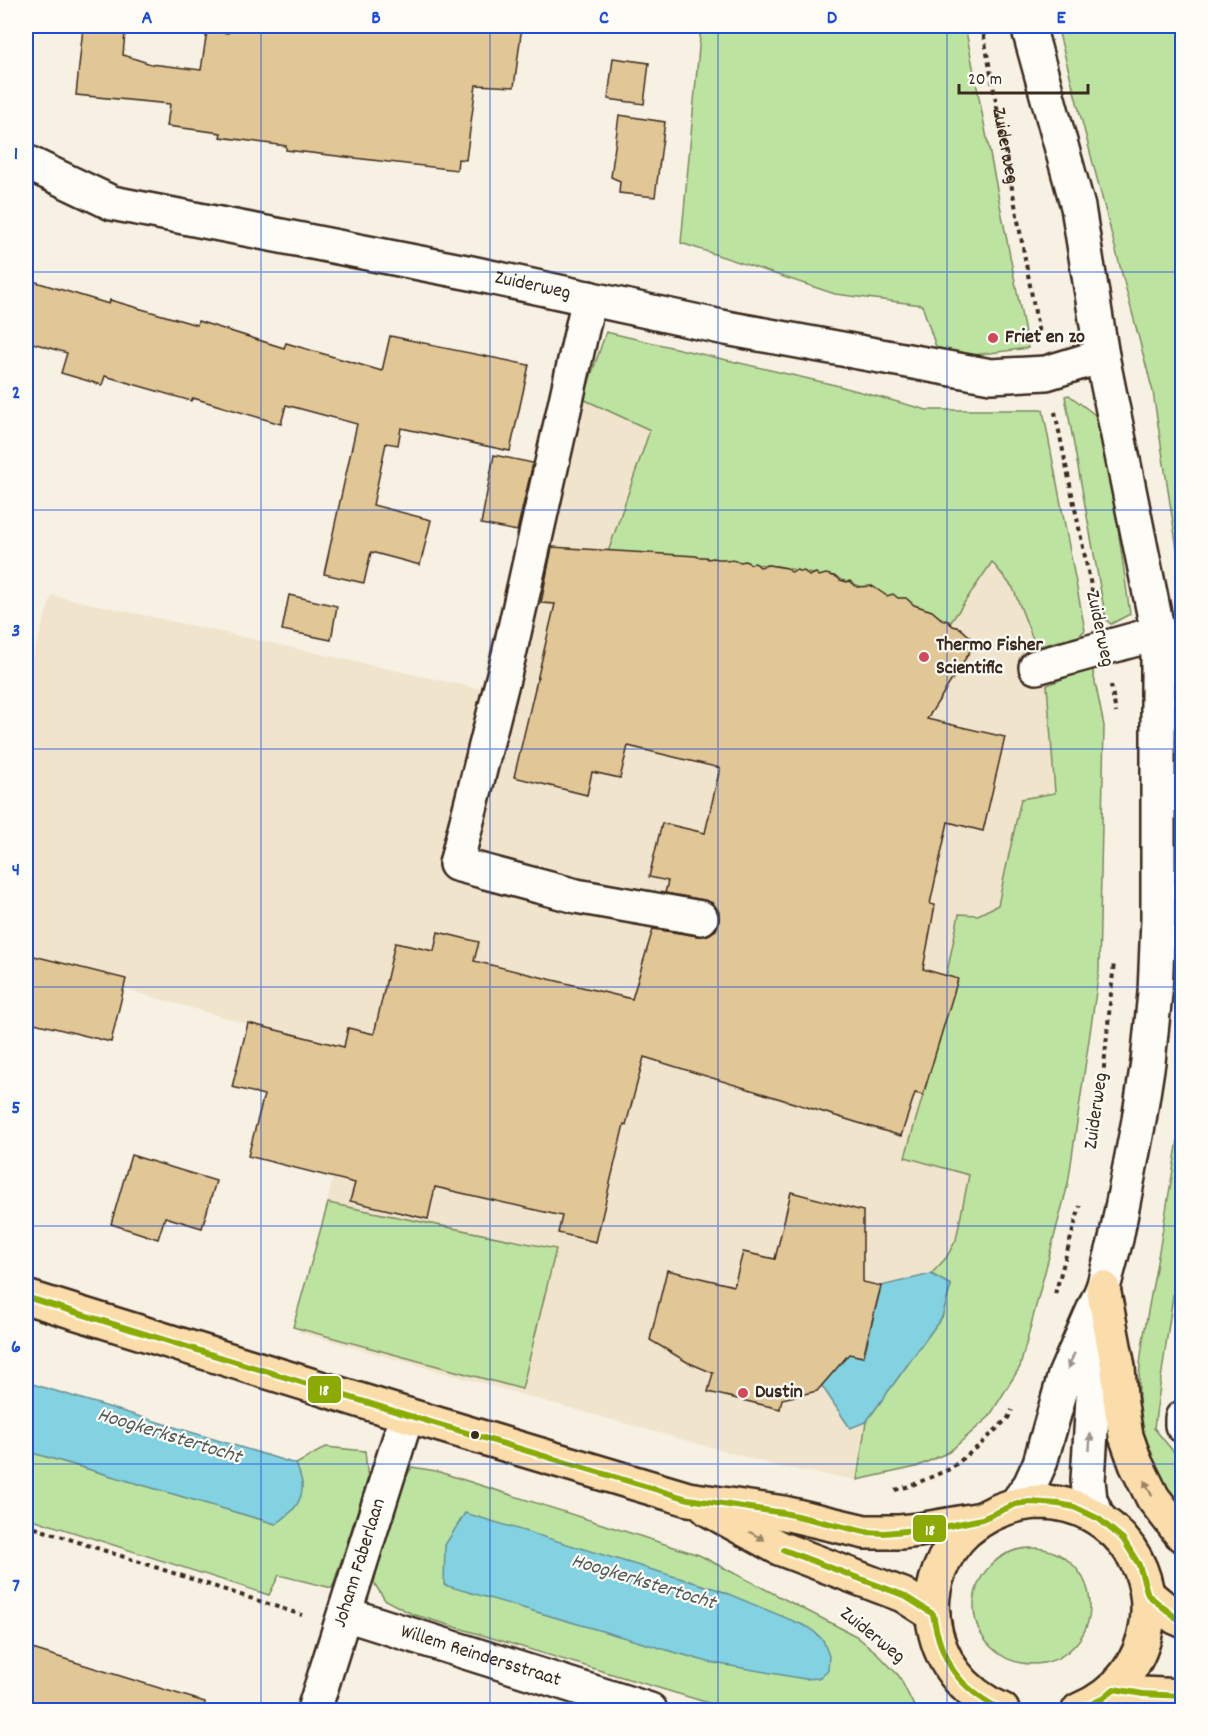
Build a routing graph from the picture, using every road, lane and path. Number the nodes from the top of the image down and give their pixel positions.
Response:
1 (982, 26) edge
2 (1028, 26) edge
3 (26, 162) edge
4 (589, 298) junction
5 (1102, 356) junction
6 (1046, 373) junction
7 (1158, 633) junction
8 (1104, 649) junction
9 (1036, 667) dead end
10 (1117, 716) dead end
11 (701, 918) dead end
12 (1170, 921) edge
13 (1115, 954) dead end
14 (1096, 1122) dead end
15 (1081, 1201) dead end
16 (1103, 1288) junction
17 (26, 1297) edge
18 (1053, 1299) dead end
19 (1017, 1401) dead end
20 (407, 1414) junction
21 (1182, 1418) edge
22 (1182, 1425) edge
23 (688, 1498) junction
24 (1016, 1504) junction
25 (982, 1519) junction
26 (1099, 1520) junction
27 (26, 1525) edge
28 (858, 1530) junction
29 (1182, 1535) edge
30 (1148, 1595) junction
31 (933, 1614) junction
32 (1182, 1620) edge
33 (342, 1621) junction
34 (865, 1625) dead end
35 (904, 1661) dead end
36 (1114, 1689) junction
37 (1182, 1696) edge
38 (971, 1700) edge
39 (314, 1710) edge
40 (650, 1710) edge
41 (1002, 1710) edge
42 (1079, 1710) edge

1 - 6 path, Zuiderweg
2 - 5 street
3 - 4 street, Zuiderweg
4 - 6 street, Zuiderweg
4 - 11 street
5 - 6 street, Zuiderweg
5 - 7 street
6 - 8 path, Zuiderweg
7 - 8 street
7 - 12 street
8 - 9 street
8 - 10 path, Zuiderweg
12 - 16 street
13 - 14 path, Zuiderweg
15 - 18 path
16 -> 24 street
26 -> 16 street
29 -> 16 main road
17 - 20 main road
19 - 28 path
20 - 23 main road
20 - 33 street, Johann Faberlaan
21 - 22 street
23 - 28 main road
23 -> 31 main road
24 - 25 main road
24 - 26 main road
25 - 28 main road
25 - 31 main road
26 - 30 main road
27 - 33 path
30 - 32 main road
30 - 36 main road
31 - 38 main road
33 - 39 street, Johann Faberlaan
33 - 40 street, Willem Reindersstraat
34 - 35 path, Zuiderweg
36 - 37 main road
36 - 42 main road
38 - 41 main road

